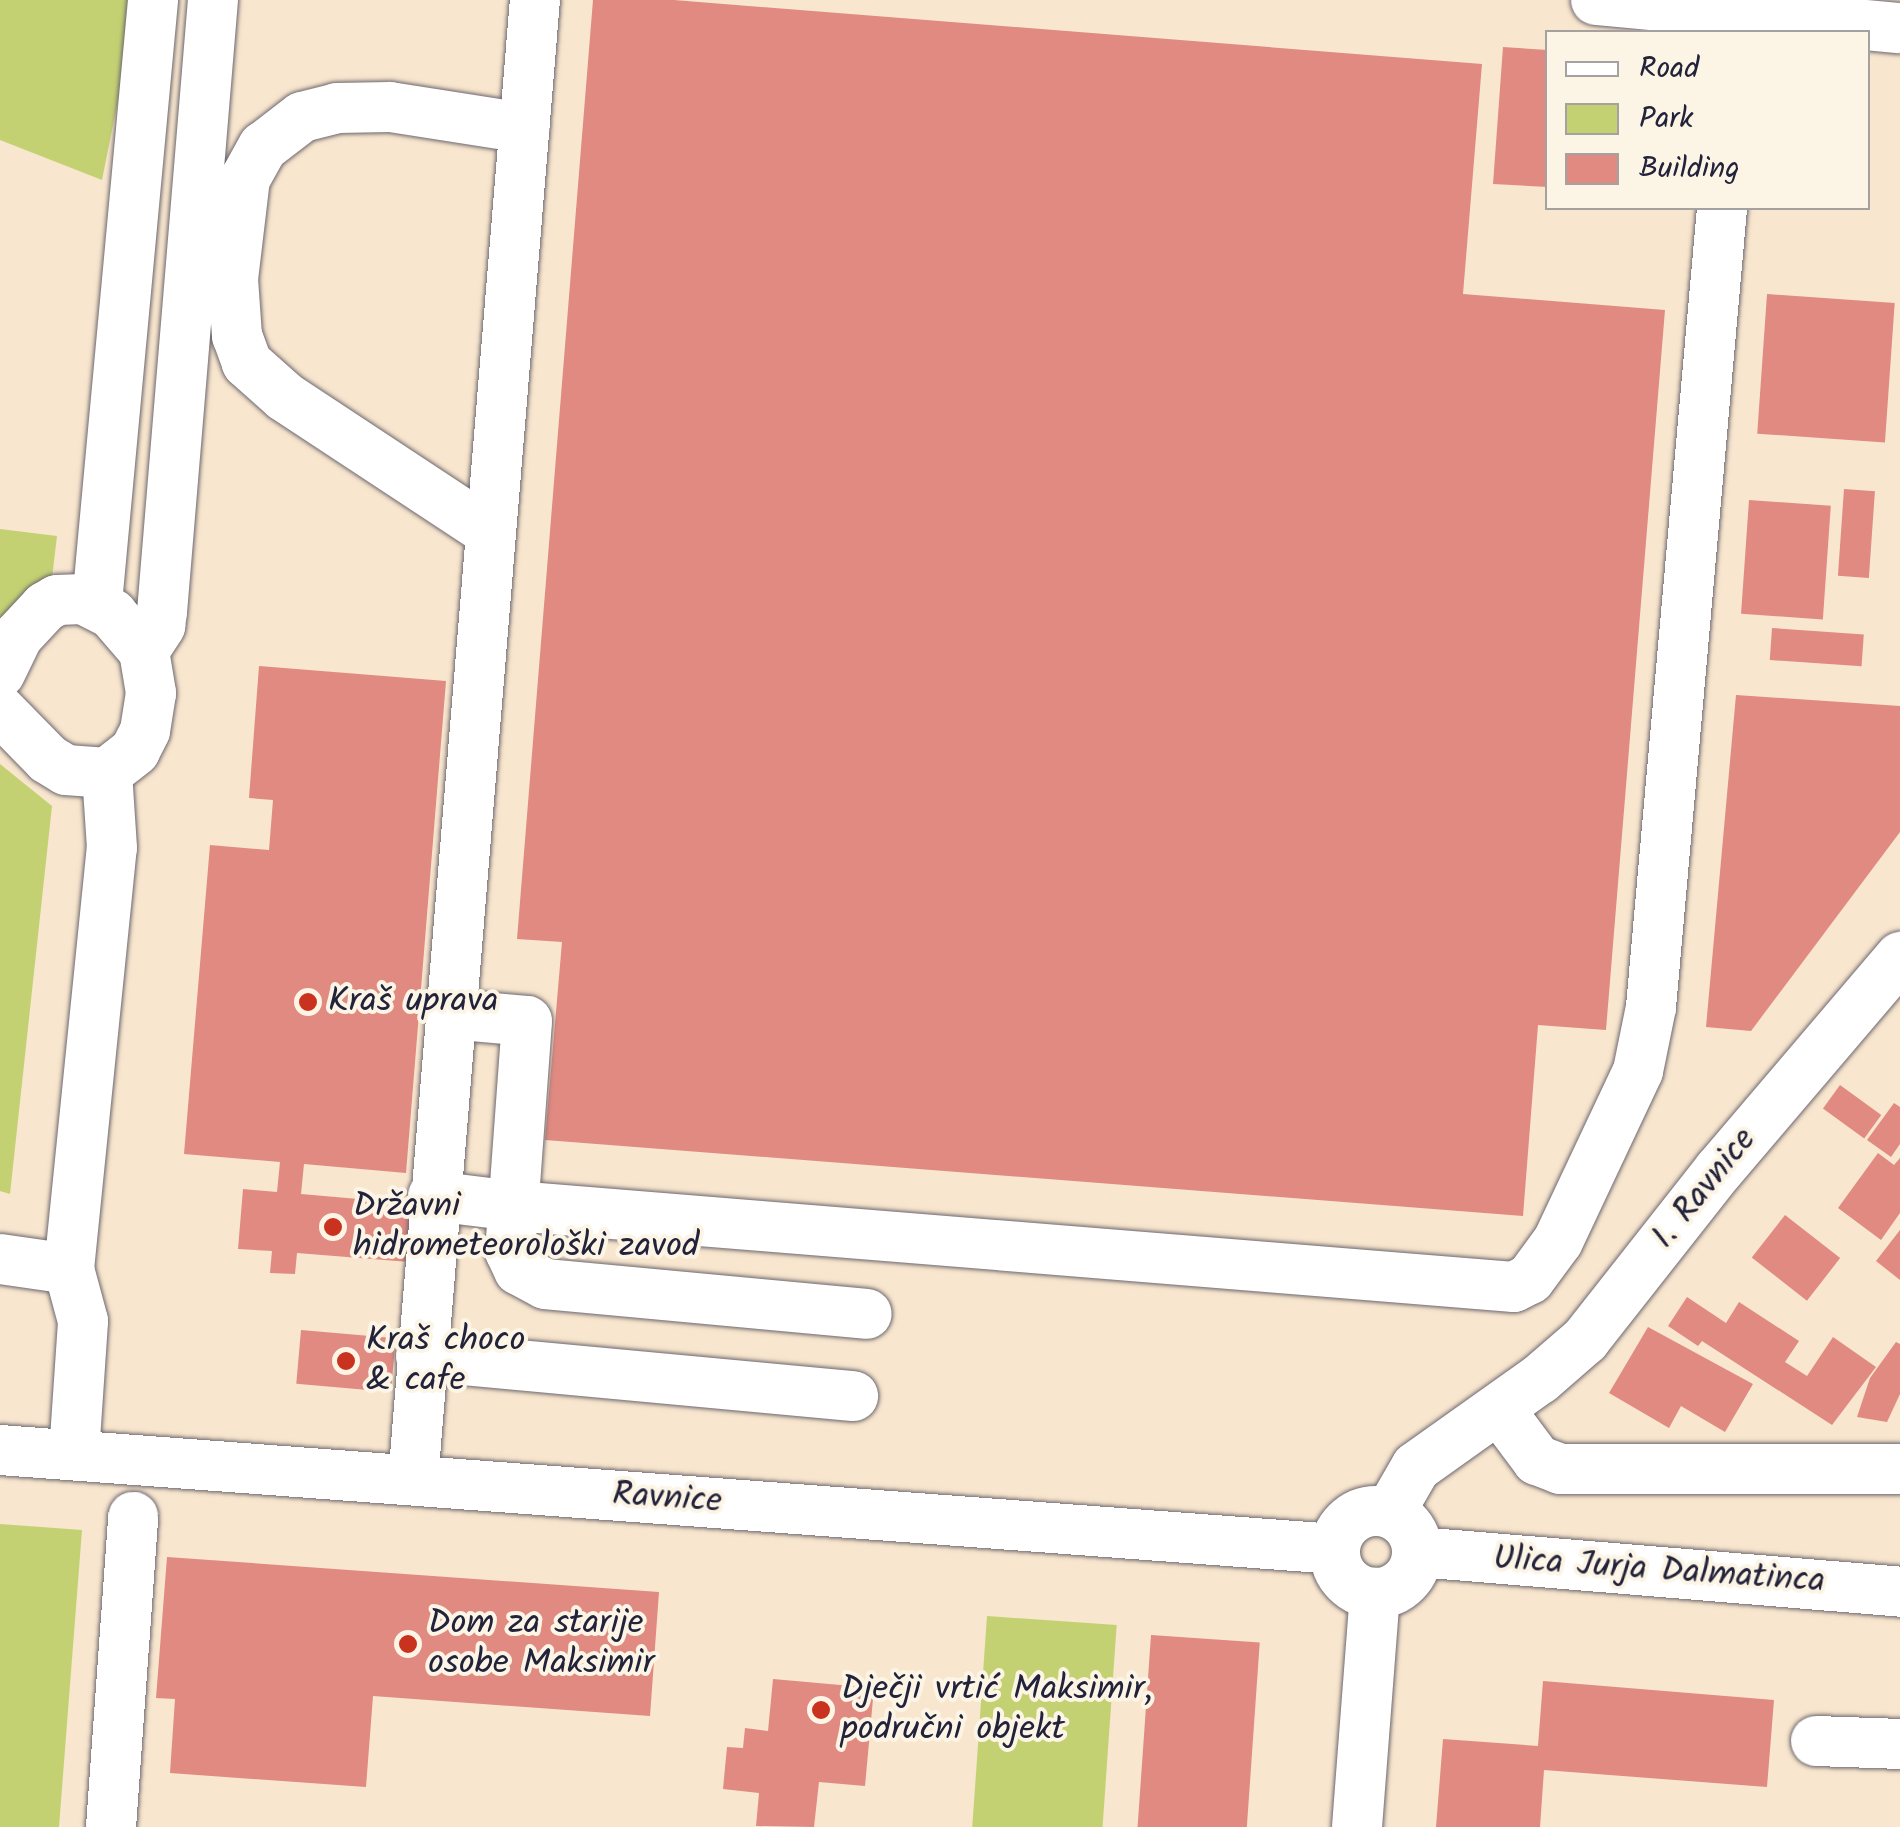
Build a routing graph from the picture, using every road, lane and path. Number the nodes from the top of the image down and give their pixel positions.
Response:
1 (154, 0) edge
2 (213, 0) edge
3 (535, 0) edge
4 (1596, 0) edge
5 (1738, 23) edge
6 (1900, 28) edge
7 (524, 128) junction
8 (1722, 210) edge
9 (490, 532) junction
10 (98, 603) junction
11 (144, 652) junction
12 (0, 672) edge
13 (0, 710) edge
14 (106, 773) junction
15 (1898, 963) edge
16 (449, 1014) junction
17 (434, 1196) junction
18 (514, 1206) junction
19 (0, 1259) edge
20 (70, 1269) junction
21 (867, 1314) dead end
22 (422, 1356) junction
23 (853, 1396) dead end
24 (1500, 1410) junction
25 (0, 1450) edge
26 (74, 1454) junction
27 (1900, 1469) edge
28 (413, 1480) junction
29 (1390, 1512) junction
30 (133, 1518) dead end
31 (1334, 1548) junction
32 (1418, 1552) junction
33 (1900, 1592) edge
34 (1375, 1593) junction
35 (1816, 1741) dead end
36 (1900, 1744) edge
37 (111, 1827) edge
38 (1356, 1827) edge

1 - 10 street
2 - 11 street
3 - 7 street
4 - 5 street
5 - 6 street
7 - 9 street
7 - 9 street
8 - 18 street
9 - 16 street
10 - 11 street
10 - 12 street
11 - 14 street
13 - 14 street
14 - 20 street
15 - 24 street, I. Ravnice
16 - 17 street
16 - 18 street
17 - 18 street
17 - 22 street
18 - 21 street
19 - 20 street
20 - 26 street
22 - 23 street
22 - 28 street
24 - 27 street
24 - 29 street, I. Ravnice
25 - 26 street, Ravnice
26 - 28 street, Ravnice
28 - 31 street, Ravnice
29 - 31 street
29 - 32 street
30 - 37 street
31 - 34 street
32 - 33 street, Ulica Jurja Dalmatinca
32 - 34 street
34 - 38 street
35 - 36 street

